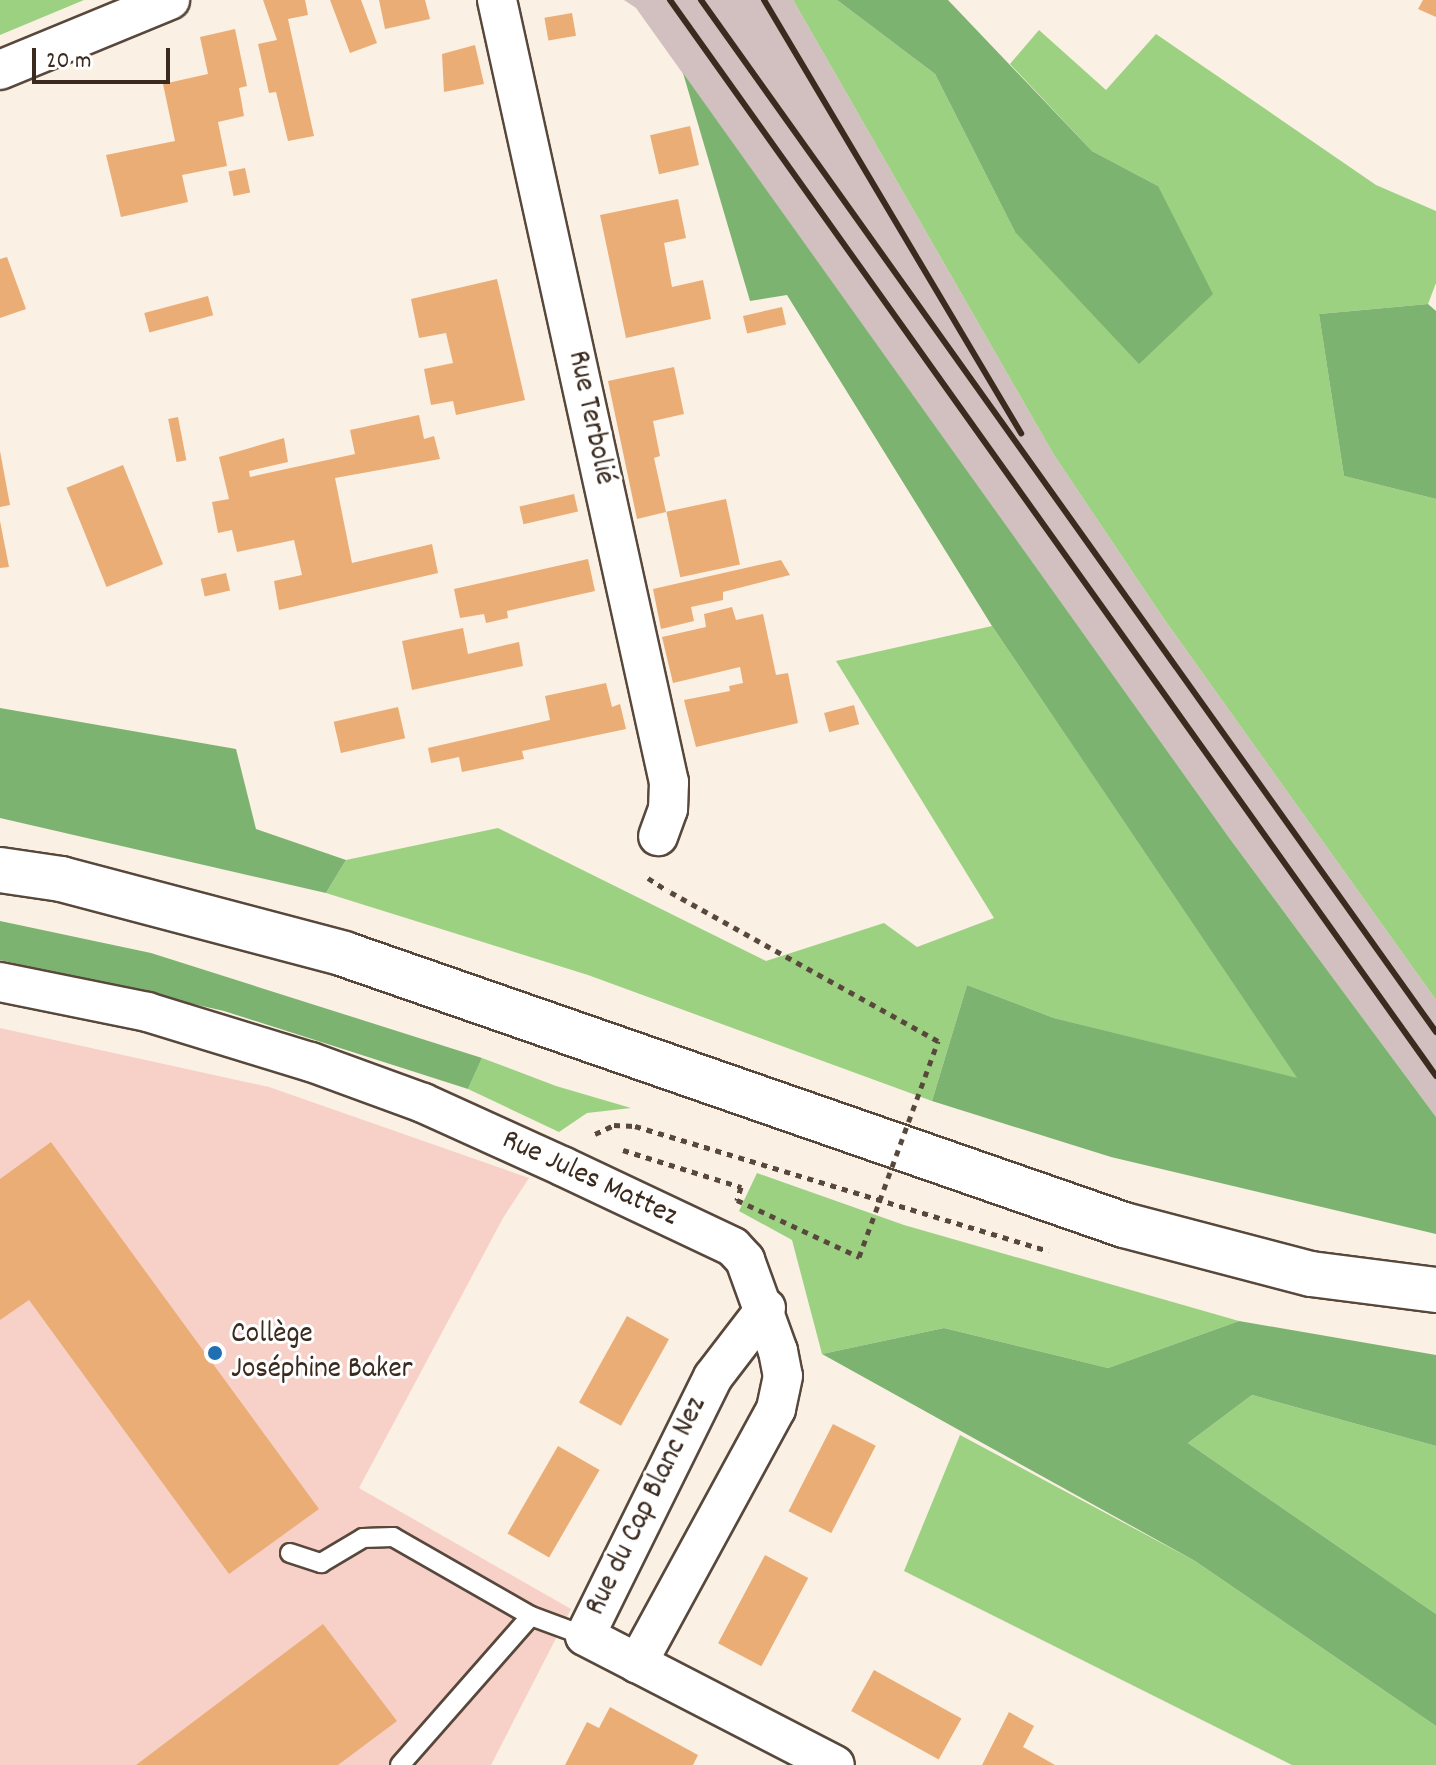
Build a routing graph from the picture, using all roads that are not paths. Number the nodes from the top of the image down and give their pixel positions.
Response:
1 (170, 0) edge
2 (497, 0) edge
3 (0, 70) edge
4 (658, 836) dead end
5 (0, 870) edge
6 (0, 982) edge
7 (1436, 1290) edge
8 (766, 1308) junction
9 (290, 1553) dead end
10 (531, 1616) junction
11 (585, 1636) junction
12 (637, 1664) junction
13 (400, 1765) edge
14 (835, 1765) edge

1 - 3 street
2 - 4 street, Rue Terbolié
5 - 7 main road
6 - 8 street, Rue Jules Mattez
8 - 11 street, Rue du Cap Blanc Nez
8 - 12 street, Rue Jules Mattez
9 - 10 lane
10 - 11 lane
10 - 13 lane
11 - 12 street, Rue du Cap Blanc Nez
12 - 14 street, Rue du Cap Blanc Nez

